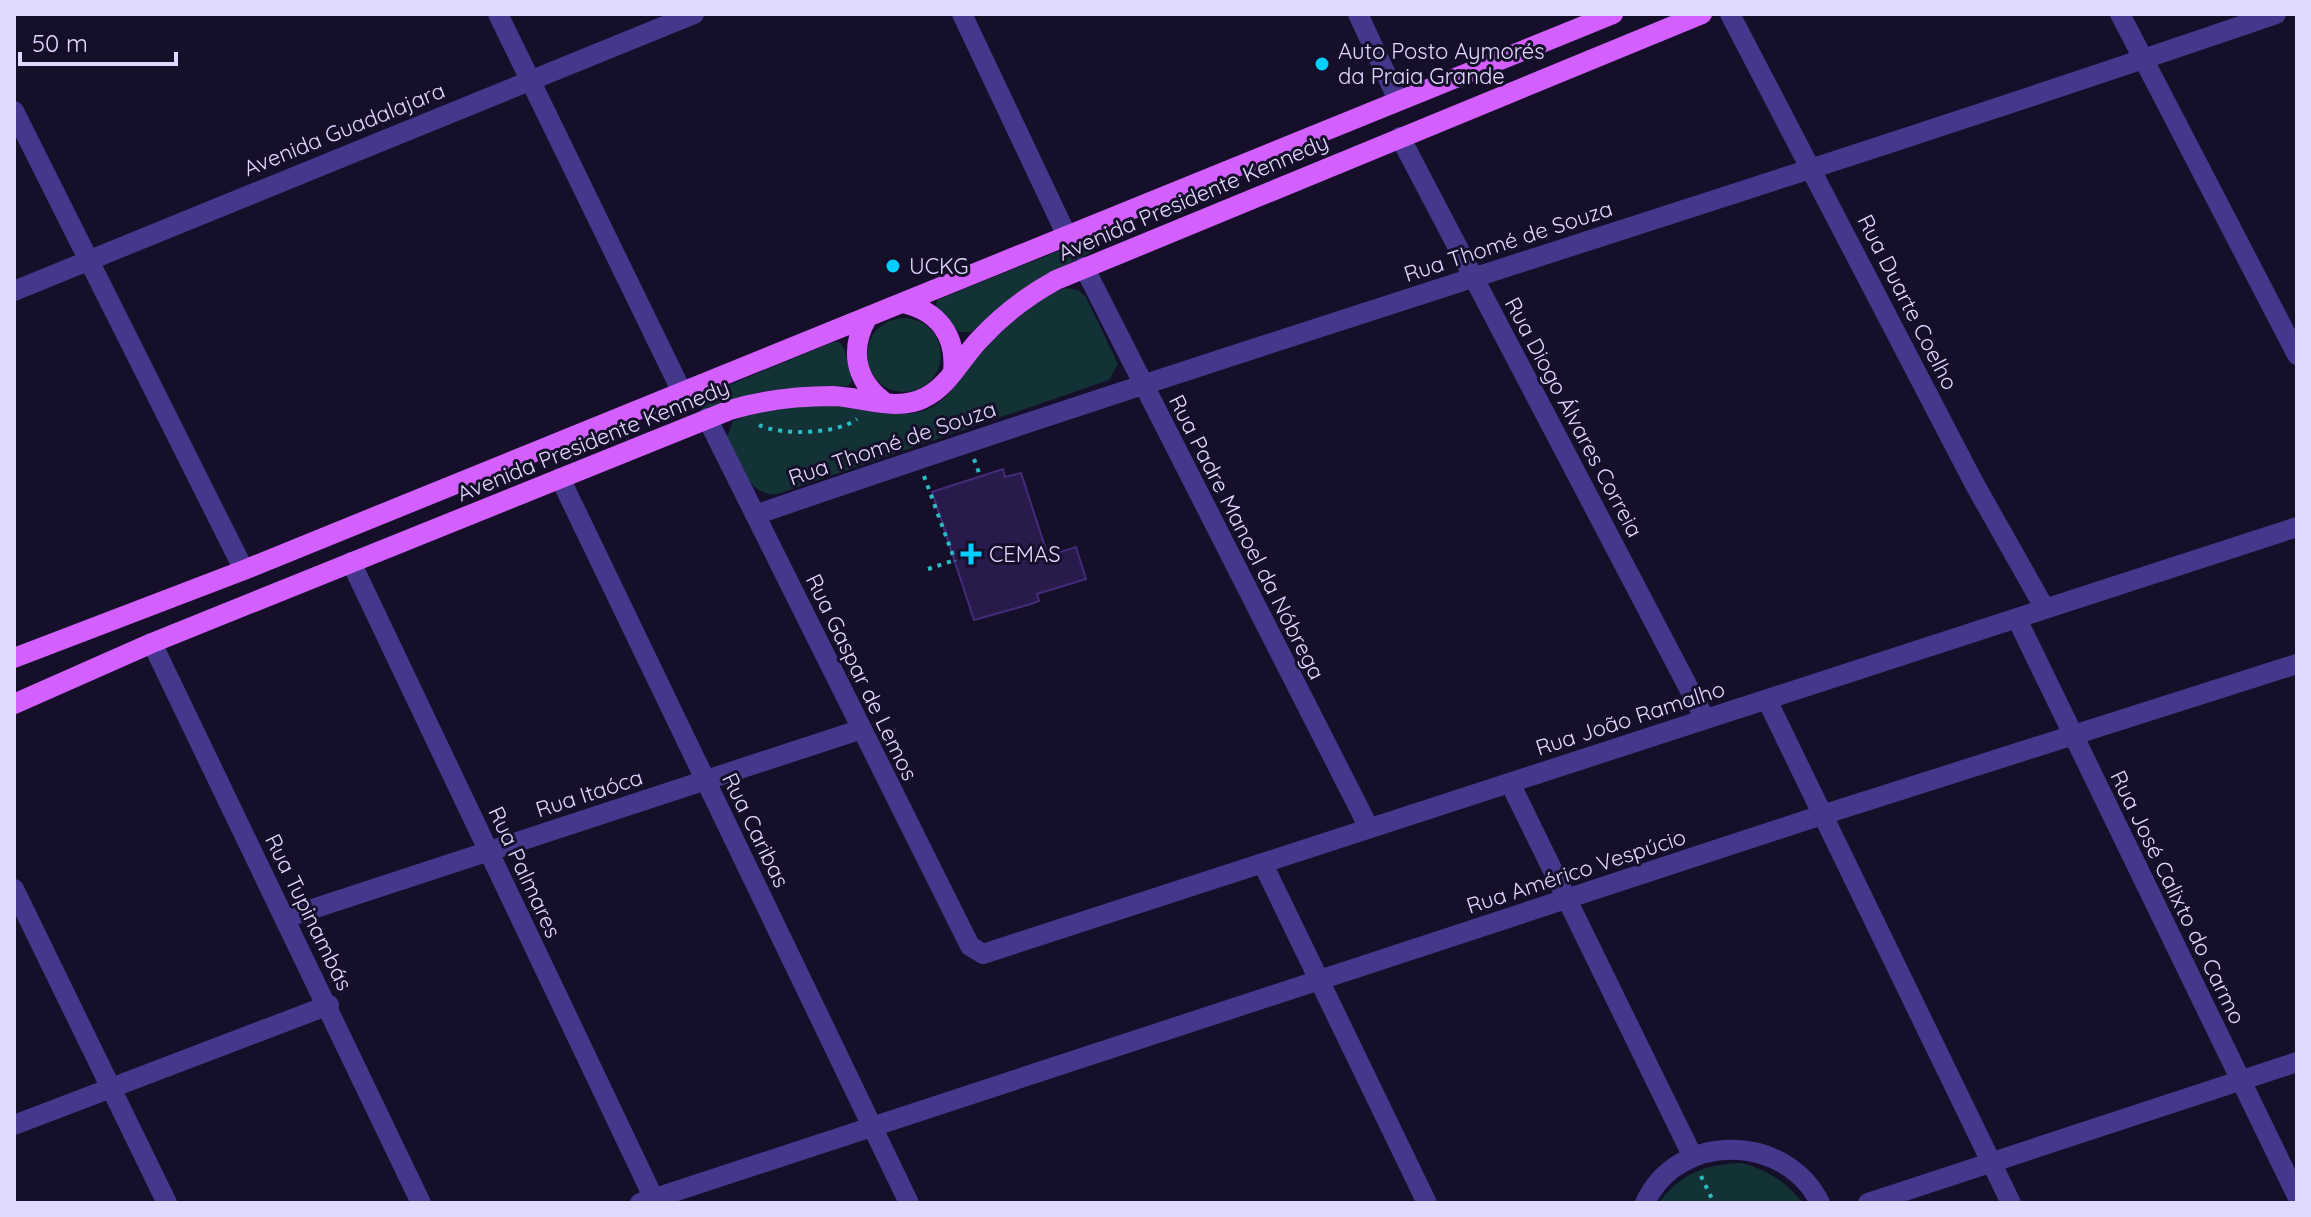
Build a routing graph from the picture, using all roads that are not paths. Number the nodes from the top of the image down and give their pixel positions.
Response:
1 (498, 14) edge
2 (694, 14) edge
3 (962, 14) edge
4 (1358, 14) edge
5 (1613, 14) edge
6 (1702, 14) edge
7 (1730, 14) edge
8 (2120, 14) edge
9 (2276, 14) edge
10 (2144, 59) junction
11 (530, 79) junction
12 (1398, 100) junction
13 (14, 111) edge
14 (1400, 137) junction
15 (1813, 169) junction
16 (1067, 236) junction
17 (89, 260) junction
18 (1084, 267) junction
19 (1473, 277) junction
20 (14, 291) edge
21 (902, 303) junction
22 (867, 318) junction
23 (2297, 355) edge
24 (953, 372) junction
25 (1141, 383) junction
26 (682, 392) junction
27 (883, 401) junction
28 (707, 418) junction
29 (560, 478) junction
30 (755, 515) junction
31 (2297, 527) edge
32 (351, 562) junction
33 (244, 570) junction
34 (2045, 609) junction
35 (2017, 619) junction
36 (152, 643) junction
37 (34, 651) junction
38 (14, 658) edge
39 (2297, 664) edge
40 (14, 672) edge
41 (1767, 700) junction
42 (14, 704) edge
43 (1705, 719) junction
44 (862, 729) junction
45 (2072, 734) junction
46 (705, 780) junction
47 (1510, 783) junction
48 (1822, 815) junction
49 (1369, 828) junction
50 (488, 851) junction
51 (1263, 864) junction
52 (14, 889) edge
53 (1567, 899) junction
54 (285, 918) junction
55 (978, 954) joint
56 (1319, 981) junction
57 (329, 1005) junction
58 (2297, 1062) edge
59 (2241, 1081) junction
60 (112, 1089) junction
61 (14, 1125) edge
62 (872, 1128) junction
63 (1693, 1157) junction
64 (1991, 1163) junction
65 (2297, 1196) edge
66 (650, 1201) edge
67 (167, 1203) edge
68 (421, 1203) edge
69 (909, 1203) edge
70 (1427, 1203) edge
71 (1645, 1203) edge
72 (1820, 1203) edge
73 (1868, 1203) edge
74 (2011, 1203) edge

1 - 11 street
2 - 11 street, Avenida Guadalajara
3 - 16 street
4 - 12 street
5 - 12 main road, Avenida Presidente Kennedy
6 - 14 main road, Avenida Presidente Kennedy
7 - 15 street, Rua Duarte Coelho
8 - 10 street
9 - 10 street, Rua Thomé de Souza
10 - 15 street, Rua Thomé de Souza
10 - 23 street
11 - 17 street, Avenida Guadalajara
11 - 26 street
12 - 16 main road, Avenida Presidente Kennedy
13 - 17 street
14 - 18 main road, Avenida Presidente Kennedy
14 - 19 street, Rua Diogo Álvares Correia
15 - 19 street, Rua Thomé de Souza
15 - 34 street, Rua Duarte Coelho
16 - 21 main road, Avenida Presidente Kennedy
17 - 20 street, Avenida Guadalajara
17 - 33 street
18 - 24 main road, Avenida Presidente Kennedy
18 - 25 street, Rua Padre Manoel da Nóbrega
19 - 25 street, Rua Thomé de Souza
19 - 43 street, Rua Diogo Álvares Correia
21 - 22 main road, Avenida Presidente Kennedy
21 - 24 main road
22 - 26 main road, Avenida Presidente Kennedy
22 - 27 main road
24 - 27 main road, Avenida Presidente Kennedy
25 - 30 street, Rua Thomé de Souza
25 - 49 street, Rua Padre Manoel da Nóbrega
26 - 33 main road, Avenida Presidente Kennedy
27 - 28 main road, Avenida Presidente Kennedy
28 - 29 main road, Avenida Presidente Kennedy
28 - 30 street, Rua Gaspar de Lemos
29 - 32 main road, Avenida Presidente Kennedy
29 - 46 street, Rua Caribas
30 - 44 street, Rua Gaspar de Lemos
31 - 34 street, Rua João Ramalho
32 - 36 main road, Avenida Presidente Kennedy
32 - 50 street, Rua Palmares
33 - 37 main road, Avenida Presidente Kennedy
34 - 35 street, Rua João Ramalho
35 - 41 street, Rua João Ramalho
35 - 45 street, Rua José Calixto do Carmo
36 - 42 main road, Avenida Presidente Kennedy
36 - 54 street, Rua Tupinambás
37 - 38 main road, Avenida Presidente Kennedy
37 - 40 main road
39 - 45 street, Rua Américo Vespúcio
41 - 43 street, Rua João Ramalho
41 - 48 street
43 - 47 street, Rua João Ramalho
44 - 46 street, Rua Itaóca
44 - 55 street, Rua Gaspar de Lemos
45 - 48 street, Rua Américo Vespúcio
45 - 59 street, Rua José Calixto do Carmo
46 - 50 street, Rua Itaóca
46 - 62 street, Rua Caribas
47 - 49 street, Rua João Ramalho
47 - 53 street
48 - 53 street, Rua Américo Vespúcio
48 - 64 street
49 - 51 street, Rua João Ramalho
50 - 54 street, Rua Itaóca
50 - 66 street, Rua Palmares
51 - 55 street, Rua João Ramalho
51 - 56 street
52 - 60 street
53 - 56 street, Rua Américo Vespúcio
53 - 63 street
54 - 57 street, Rua Tupinambás
56 - 62 street, Rua Américo Vespúcio
56 - 70 street
57 - 60 street
57 - 68 street, Rua Tupinambás
58 - 59 street
59 - 64 street
59 - 65 street, Rua José Calixto do Carmo
60 - 61 street
60 - 67 street
62 - 66 street, Rua Américo Vespúcio
62 - 69 street, Rua Caribas
63 - 71 street
63 - 72 street
64 - 73 street
64 - 74 street

